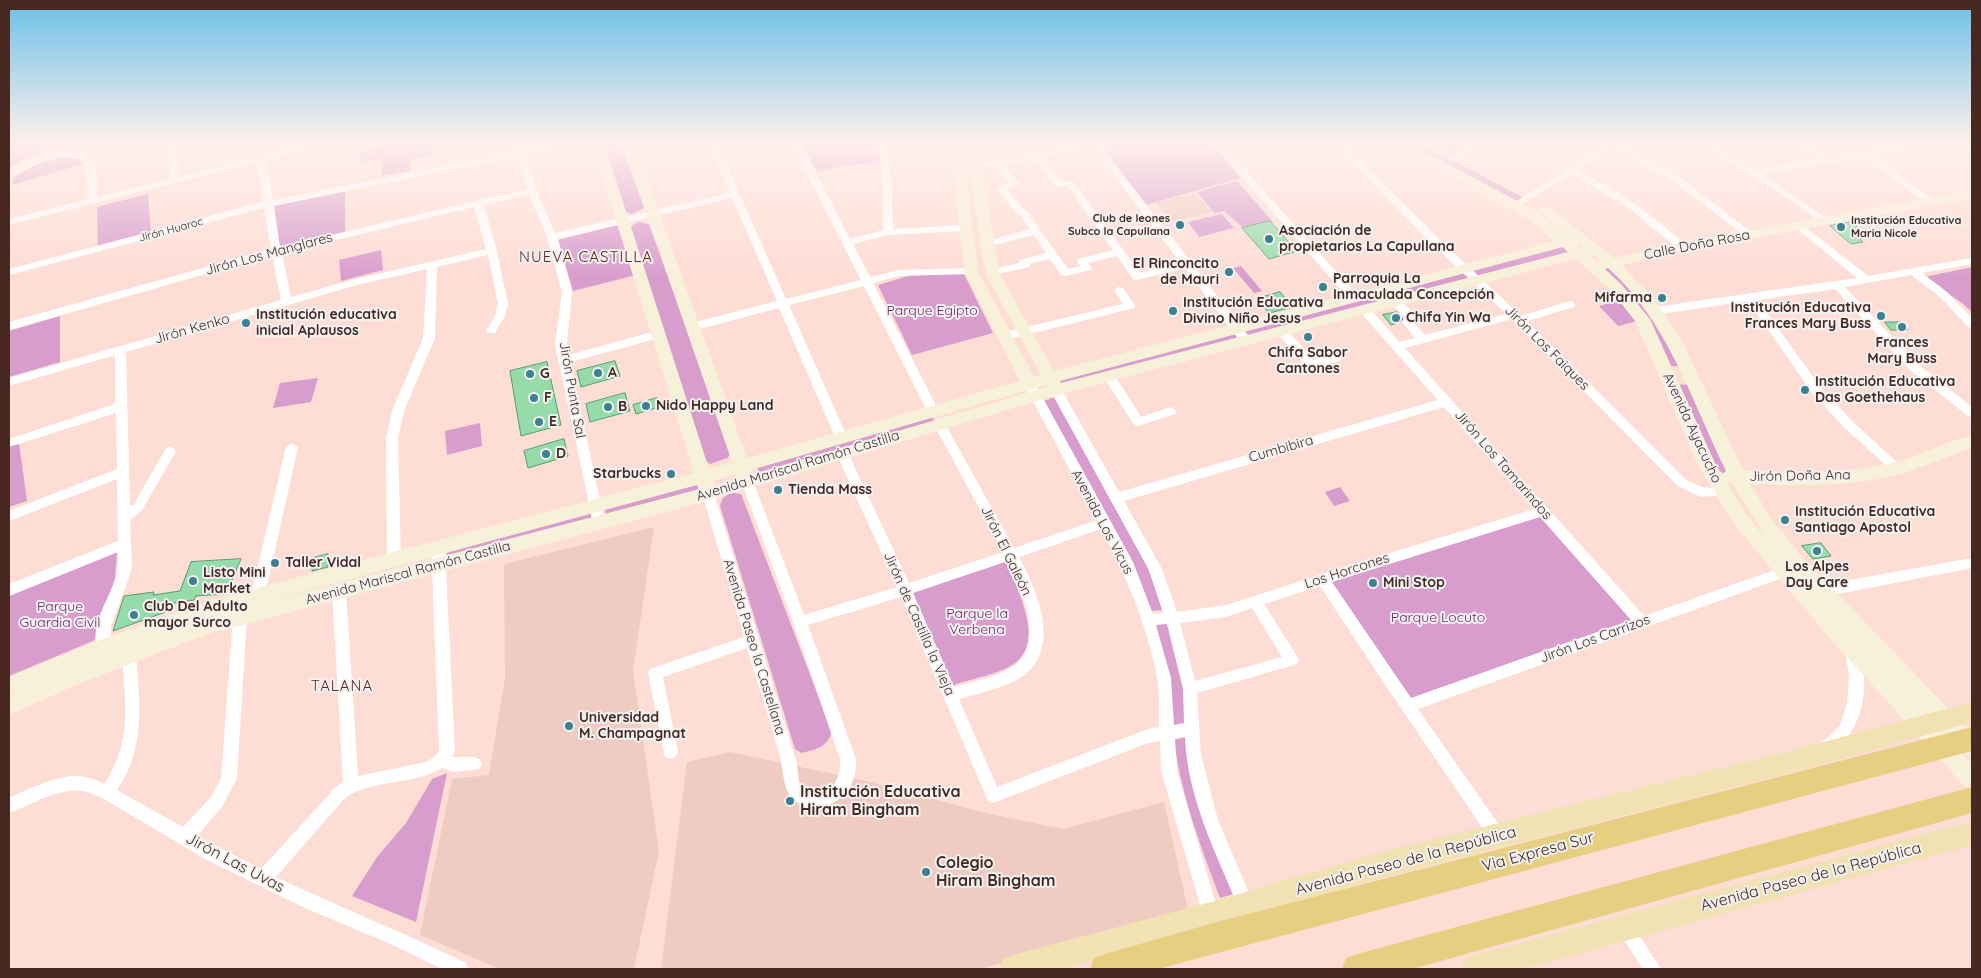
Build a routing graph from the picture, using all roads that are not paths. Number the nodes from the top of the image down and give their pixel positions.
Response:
1 (91, 189) edge
2 (142, 189) edge
3 (266, 189) edge
4 (336, 189) edge
5 (612, 189) edge
6 (643, 189) edge
7 (734, 189) edge
8 (819, 189) edge
9 (887, 189) edge
10 (961, 189) edge
11 (979, 189) edge
12 (1001, 189) edge
13 (1074, 189) edge
14 (1132, 189) edge
15 (1257, 189) edge
16 (1384, 189) edge
17 (1493, 189) edge
18 (1499, 189) edge
19 (1541, 189) edge
20 (1605, 189) edge
21 (1689, 189) edge
22 (1777, 189) edge
23 (1913, 189) edge
24 (532, 191) joint
25 (736, 194) junction
26 (1969, 196) edge
27 (93, 201) junction
28 (1929, 201) junction
29 (1520, 202) junction
30 (268, 204) junction
31 (478, 204) junction
32 (1535, 210) junction
33 (652, 214) junction
34 (622, 220) junction
35 (1823, 220) junction
36 (9, 222) edge
37 (1799, 225) junction
38 (965, 228) junction
39 (1036, 231) junction
40 (888, 232) junction
41 (1749, 234) junction
42 (552, 237) junction
43 (1566, 242) junction
44 (846, 243) junction
45 (987, 244) junction
46 (1581, 245) junction
47 (1682, 247) junction
48 (1595, 249) joint
49 (276, 251) junction
50 (492, 251) junction
51 (1119, 252) junction
52 (1052, 255) junction
53 (1972, 260) edge
54 (1187, 264) junction
55 (432, 265) junction
56 (1603, 265) junction
57 (1465, 268) junction
58 (971, 271) junction
59 (9, 272) edge
60 (993, 272) junction
61 (1914, 272) junction
62 (1478, 280) junction
63 (1866, 280) junction
64 (867, 281) junction
65 (1837, 285) junction
66 (1119, 290) dead end
67 (1354, 298) junction
68 (1752, 298) junction
69 (1395, 301) junction
70 (287, 302) junction
71 (783, 303) junction
72 (1570, 305) dead end
73 (1364, 310) junction
74 (1655, 311) junction
75 (1517, 317) junction
76 (1972, 324) edge
77 (9, 326) edge
78 (692, 327) junction
79 (491, 330) dead end
80 (1282, 331) junction
81 (1024, 332) junction
82 (659, 334) junction
83 (1242, 335) junction
84 (1005, 336) junction
85 (1423, 340) junction
86 (1398, 346) junction
87 (120, 350) junction
88 (1336, 358) dead end
89 (564, 360) junction
90 (1668, 375) junction
91 (1690, 375) junction
92 (1109, 376) junction
93 (9, 382) edge
94 (1053, 383) junction
95 (1032, 389) junction
96 (1447, 402) junction
97 (120, 407) junction
98 (1172, 411) dead end
99 (1972, 413) edge
100 (936, 417) junction
101 (1972, 441) edge
102 (9, 443) edge
103 (842, 445) junction
104 (292, 447) dead end
105 (170, 451) dead end
106 (1896, 468) junction
107 (122, 472) junction
108 (744, 473) junction
109 (1712, 475) junction
110 (1738, 477) junction
111 (706, 485) junction
112 (1722, 492) junction
113 (1116, 498) junction
114 (1544, 511) junction
115 (597, 514) junction
116 (9, 516) edge
117 (124, 518) junction
118 (1103, 523) junction
119 (124, 544) junction
120 (1011, 554) junction
121 (439, 556) junction
122 (394, 559) junction
123 (1972, 563) edge
124 (1783, 572) junction
125 (1323, 579) junction
126 (9, 590) edge
127 (905, 590) junction
128 (339, 591) junction
129 (1822, 591) junction
130 (258, 596) junction
131 (1255, 602) junction
132 (240, 618) junction
133 (1172, 618) junction
134 (1148, 620) junction
135 (800, 622) junction
136 (1640, 622) junction
137 (1851, 622) junction
138 (1832, 628) junction
139 (753, 640) junction
140 (1851, 647) junction
141 (116, 651) junction
142 (9, 686) edge
143 (1190, 689) junction
144 (950, 695) junction
145 (1925, 699) junction
146 (9, 706) edge
147 (1408, 706) junction
148 (1972, 712) edge
149 (1191, 729) junction
150 (1167, 733) junction
151 (1953, 736) edge
152 (670, 752) dead end
153 (1801, 759) junction
154 (441, 761) junction
155 (474, 764) dead end
156 (1972, 779) edge
157 (351, 785) junction
158 (108, 792) junction
159 (1972, 800) edge
160 (9, 806) edge
161 (1972, 833) edge
162 (185, 836) junction
163 (1498, 836) junction
164 (263, 879) junction
165 (1246, 905) junction
166 (1211, 915) junction
167 (1625, 928) junction
168 (460, 969) edge
169 (1013, 969) edge
170 (1105, 969) edge
171 (1357, 969) edge
172 (1475, 969) edge
173 (1652, 969) edge

1 - 27 street
2 - 27 street
3 - 30 street
4 - 30 street, Jirón Huaroc
5 - 34 main road, Avenida Paseo la Castellana
6 - 33 main road, Avenida Paseo la Castellana
7 - 25 street, Jirón de Castilla la Vieja
8 - 44 street, Jirón El Galeón
9 - 40 street
10 - 38 main road, Avenida Los Vicus
11 - 45 main road, Avenida Los Vicus
12 - 39 street
13 - 51 street
14 - 54 street
15 - 67 street
16 - 57 street, Jirón Los Faiques
17 - 29 main road, Avenida Ayacucho
18 - 29 main road, Avenida Ayacucho
19 - 29 street
20 - 47 street
21 - 41 street
22 - 35 street
23 - 28 street
24 - 31 street, Jirón Los Manglares
24 - 42 street, Jirón Punta Sal
25 - 33 street
25 - 71 street, Jirón de Castilla la Vieja
26 - 28 main road, Calle Doña Rosa
27 - 36 street
28 - 35 main road, Calle Doña Rosa
29 - 32 main road, Avenida Ayacucho
30 - 49 street
30 - 59 street, Jirón Huaroc
31 - 49 street, Jirón Los Manglares
31 - 50 street
32 - 43 main road, Avenida Ayacucho
32 - 46 main road, Avenida Ayacucho
33 - 34 street
33 - 78 main road, Avenida Paseo la Castellana
34 - 42 street
34 - 82 main road, Avenida Paseo la Castellana
35 - 37 main road, Calle Doña Rosa
37 - 41 main road, Calle Doña Rosa
37 - 63 street
38 - 40 street
38 - 58 main road, Avenida Los Vicus
39 - 45 street
39 - 52 street
40 - 44 street
41 - 47 main road, Calle Doña Rosa
42 - 89 street, Jirón Punta Sal
43 - 46 main road, Avenida Mariscal Ramón Castilla
43 - 57 main road, Avenida Mariscal Ramón Castilla
44 - 64 street, Jirón El Galeón
45 - 60 main road, Avenida Los Vicus
46 - 48 main road, Avenida Mariscal Ramón Castilla
46 - 56 main road, Avenida Ayacucho
46 - 62 main road, Avenida Mariscal Ramón Castilla
47 - 56 main road, Calle Doña Rosa
48 - 56 main road, Avenida Ayacucho
49 - 70 street
49 - 77 street, Jirón Los Manglares
50 - 55 street, Jirón Kenko
50 - 79 street
51 - 52 street
51 - 54 street
52 - 60 street
53 - 61 street
54 - 83 street
55 - 70 street, Jirón Kenko
55 - 122 street
56 - 74 main road, Avenida Ayacucho
56 - 90 main road, Avenida Ayacucho
57 - 62 street, Jirón Los Faiques
57 - 67 main road, Avenida Mariscal Ramón Castilla
58 - 64 street
58 - 84 main road, Avenida Los Vicus
60 - 81 main road, Avenida Los Vicus
61 - 63 street
61 - 76 street
62 - 69 main road, Avenida Mariscal Ramón Castilla
62 - 75 street, Jirón Los Faiques
63 - 65 street
64 - 71 street
64 - 100 street, Jirón El Galeón
65 - 68 street
65 - 99 street
66 - 81 street
67 - 83 main road, Avenida Mariscal Ramón Castilla
68 - 74 street
68 - 106 street
69 - 73 main road, Avenida Mariscal Ramón Castilla
69 - 85 street
70 - 87 street, Jirón Kenko
71 - 78 street
71 - 103 street, Jirón de Castilla la Vieja
72 - 75 street
73 - 80 main road, Avenida Mariscal Ramón Castilla
73 - 86 street, Jirón Los Tamarindos
74 - 91 main road, Avenida Ayacucho
75 - 85 street
75 - 112 street, Jirón Los Faiques
78 - 108 main road, Avenida Paseo la Castellana
80 - 83 main road, Avenida Mariscal Ramón Castilla
80 - 88 street
81 - 84 street
81 - 94 main road, Avenida Los Vicus
82 - 89 street
82 - 111 main road, Avenida Paseo la Castellana
83 - 92 main road, Avenida Mariscal Ramón Castilla
83 - 94 main road, Avenida Mariscal Ramón Castilla
84 - 95 main road, Avenida Los Vicus
85 - 86 street
86 - 96 street, Jirón Los Tamarindos
87 - 93 street, Jirón Kenko
87 - 97 street
89 - 115 street, Jirón Punta Sal
90 - 91 main road
90 - 109 main road, Avenida Ayacucho
91 - 110 main road, Avenida Ayacucho
92 - 94 main road, Avenida Mariscal Ramón Castilla
92 - 98 street
94 - 95 main road, Avenida Mariscal Ramón Castilla
94 - 113 street, Avenida Los Vicus
95 - 100 main road, Avenida Mariscal Ramón Castilla
95 - 118 street, Avenida Los Vicus
96 - 113 street, Cumbibira
96 - 114 street, Jirón Los Tamarindos
97 - 102 street
97 - 107 street
100 - 103 main road, Avenida Mariscal Ramón Castilla
100 - 120 street, Jirón El Galeón
101 - 106 main road, Jirón Doña Ana
103 - 108 main road, Avenida Mariscal Ramón Castilla
103 - 127 street, Jirón de Castilla la Vieja
104 - 130 street
105 - 117 street
106 - 110 main road, Jirón Doña Ana
107 - 116 street
107 - 117 street
108 - 111 main road, Avenida Mariscal Ramón Castilla
108 - 135 street, Avenida Paseo la Castellana
109 - 110 main road, Jirón Doña Ana
109 - 112 main road, Avenida Ayacucho
110 - 129 main road, Avenida Ayacucho
111 - 115 main road, Avenida Mariscal Ramón Castilla
111 - 139 street, Avenida Paseo la Castellana
112 - 124 main road, Avenida Ayacucho
113 - 133 street, Avenida Los Vicus
114 - 125 street, Los Horcones
114 - 136 street, Jirón Los Tamarindos
115 - 121 main road, Avenida Mariscal Ramón Castilla
117 - 119 street
118 - 120 street
118 - 134 street, Avenida Los Vicus
119 - 126 street
119 - 141 street
120 - 127 street
120 - 144 street, Jirón El Galeón
121 - 122 main road, Avenida Mariscal Ramón Castilla
121 - 128 main road, Avenida Mariscal Ramón Castilla
121 - 154 street
122 - 130 main road, Avenida Mariscal Ramón Castilla
123 - 129 street
124 - 136 street, Jirón Los Carrizos
124 - 138 main road, Avenida Ayacucho
125 - 131 street, Los Horcones
125 - 147 street
127 - 135 street
127 - 144 street, Jirón de Castilla la Vieja
128 - 132 main road, Avenida Mariscal Ramón Castilla
128 - 157 street
129 - 137 main road, Avenida Ayacucho
130 - 141 main road, Avenida Mariscal Ramón Castilla
131 - 133 street, Los Horcones
131 - 143 street
132 - 141 main road, Avenida Mariscal Ramón Castilla
132 - 162 street
133 - 134 street, Los Horcones
133 - 143 street, Avenida Los Vicus
134 - 150 street, Avenida Los Vicus
135 - 139 street, Avenida Paseo la Castellana
136 - 147 street, Jirón Los Carrizos
137 - 138 main road
137 - 145 main road, Avenida Ayacucho
138 - 140 main road, Avenida Ayacucho
139 - 152 street
140 - 145 main road
140 - 151 main road, Avenida Ayacucho
140 - 153 street, Avenida Paseo de la República
141 - 142 main road, Avenida Mariscal Ramón Castilla
141 - 146 main road, Avenida Mariscal Ramón Castilla
141 - 158 street
143 - 149 street, Avenida Los Vicus
144 - 150 street, Jirón de Castilla la Vieja
145 - 151 main road, Avenida Ayacucho
147 - 163 street
148 - 151 main road, Avenida Paseo de la República
149 - 150 street
149 - 165 street, Avenida Los Vicus
150 - 166 street, Avenida Los Vicus
151 - 153 main road, Avenida Paseo de la República
151 - 156 main road, Avenida Ayacucho
151 - 170 highway, Via Expresa Sur
153 - 163 main road, Avenida Paseo de la República
154 - 155 street
154 - 157 street
157 - 164 street
158 - 160 street, Jirón Las Uvas
158 - 162 street, Jirón Las Uvas
159 - 171 highway
161 - 167 main road, Avenida Paseo de la República
162 - 164 street, Jirón Las Uvas
163 - 165 main road, Avenida Paseo de la República
164 - 168 street, Jirón Las Uvas
165 - 166 main road, Avenida Paseo de la República
166 - 169 main road, Avenida Paseo de la República
167 - 172 main road, Avenida Paseo de la República
167 - 173 street

